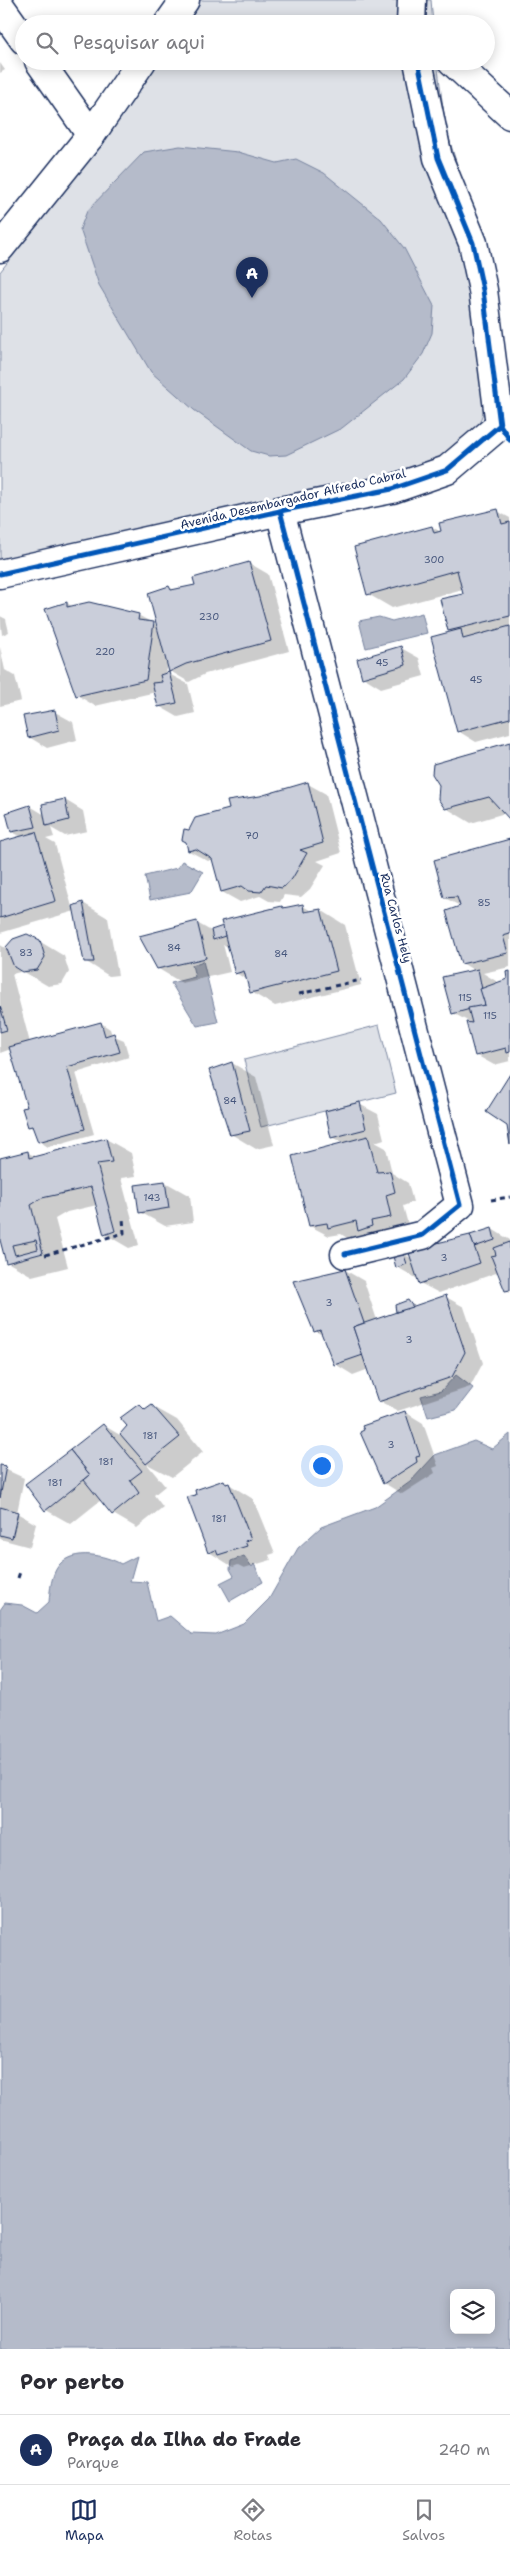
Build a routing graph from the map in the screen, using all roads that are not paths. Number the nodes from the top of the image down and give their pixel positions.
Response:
1 (185, 0) edge
2 (0, 6) edge
3 (174, 15) edge
4 (15, 27) edge
5 (45, 70) edge
6 (136, 70) edge
7 (420, 70) edge
8 (462, 70) edge
9 (510, 115) edge
10 (91, 135) junction
11 (0, 248) edge
12 (505, 432) edge
13 (280, 512) junction
14 (0, 574) edge
15 (345, 1254) dead end

1 - 3 street
2 - 4 street
5 - 10 street
6 - 10 street
7 - 12 street, Avenida Desembargador Alfredo Cabral
8 - 9 street
10 - 11 street
12 - 13 street, Avenida Desembargador Alfredo Cabral
13 - 14 street, Avenida Desembargador Alfredo Cabral
13 - 15 street, Rua Carlos Hely

